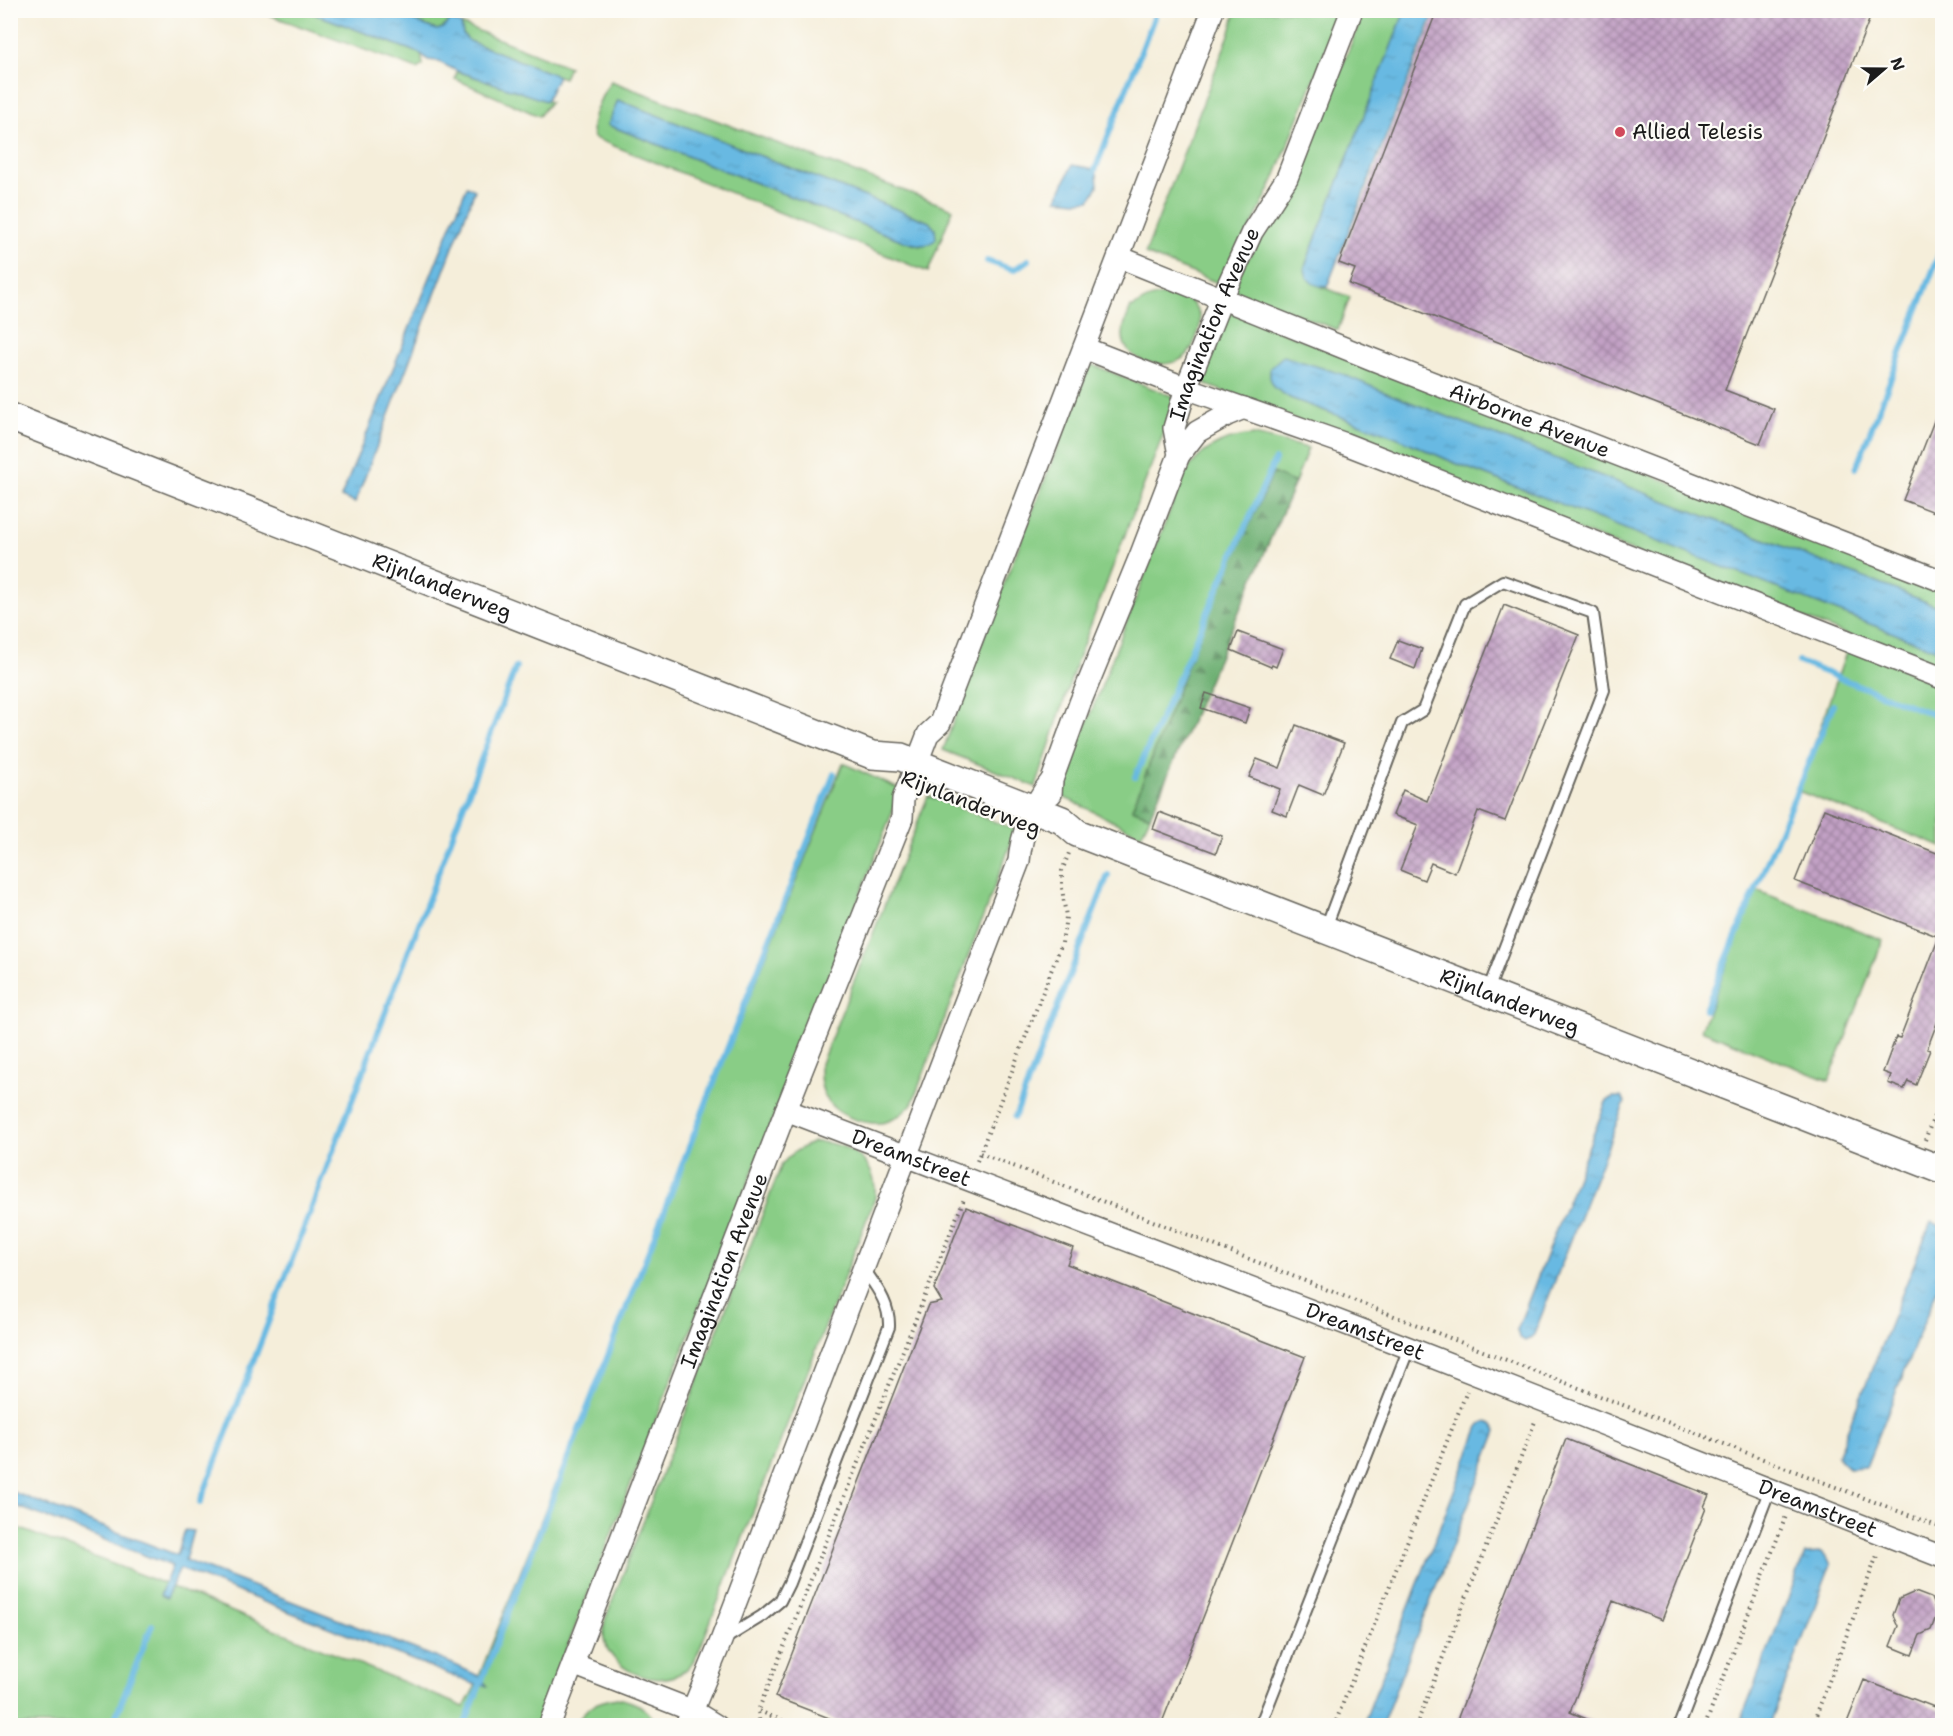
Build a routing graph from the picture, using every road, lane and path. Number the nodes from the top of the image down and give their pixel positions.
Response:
1 (1213, 10) edge
2 (1352, 10) edge
3 (1119, 257) junction
4 (1222, 298) junction
5 (1084, 348) junction
6 (1186, 388) junction
7 (1244, 408) junction
8 (10, 417) edge
9 (1179, 455) junction
10 (1942, 581) edge
11 (1942, 678) edge
12 (920, 774) junction
13 (1036, 819) junction
14 (1077, 833) junction
15 (1325, 930) junction
16 (1486, 993) junction
17 (1942, 1095) edge
18 (786, 1110) junction
19 (980, 1153) junction
20 (906, 1155) junction
21 (1915, 1160) junction
22 (1942, 1170) edge
23 (970, 1180) junction
24 (863, 1268) junction
25 (1409, 1347) junction
26 (1474, 1373) junction
27 (1544, 1400) junction
28 (1804, 1474) junction
29 (1770, 1489) junction
30 (1793, 1498) junction
31 (1942, 1527) edge
32 (1885, 1535) junction
33 (1942, 1557) edge
34 (720, 1641) junction
35 (573, 1664) junction
36 (758, 1711) junction
37 (689, 1718) edge
38 (549, 1725) edge
39 (717, 1725) edge
40 (760, 1725) edge
41 (796, 1725) edge
42 (1260, 1725) edge
43 (1334, 1725) edge
44 (1416, 1725) edge
45 (1679, 1725) edge
46 (1705, 1725) edge
47 (1812, 1725) edge

1 - 3 street, Imagination Avenue
2 - 4 street, Imagination Avenue
3 - 4 street, Airborne Avenue
3 - 5 street, Imagination Avenue
4 - 6 street, Imagination Avenue
4 - 10 street, Airborne Avenue
5 - 6 street
5 - 12 street, Imagination Avenue
6 - 7 street
6 - 9 street, Imagination Avenue
7 - 9 street
7 - 11 street
8 - 12 street, Rijnlanderweg
9 - 13 street, Imagination Avenue
12 - 13 street, Rijnlanderweg
12 - 18 street, Imagination Avenue
13 - 14 street, Rijnlanderweg
13 - 20 street, Imagination Avenue
14 - 15 street, Rijnlanderweg
14 - 19 path
15 - 16 street, Rijnlanderweg
15 - 16 lane
16 - 21 street, Rijnlanderweg
17 - 21 path
18 - 20 street, Dreamstreet
18 - 35 street, Imagination Avenue
19 - 23 path
19 - 28 path, Dreamstreet
20 - 23 street, Dreamstreet
20 - 24 street, Imagination Avenue
21 - 22 street, Rijnlanderweg
23 - 25 street, Dreamstreet
23 - 36 path
24 - 34 street, Imagination Avenue
24 - 34 lane
25 - 26 street, Dreamstreet
25 - 42 lane
26 - 27 street, Dreamstreet
26 - 43 path
27 - 29 street, Dreamstreet
27 - 44 path
28 - 30 path
28 - 31 path, Dreamstreet
29 - 30 street, Dreamstreet
29 - 45 lane
30 - 32 street, Dreamstreet
30 - 46 path
32 - 33 street, Dreamstreet
32 - 47 path
34 - 37 street, Imagination Avenue
35 - 37 street
35 - 38 street, Imagination Avenue
36 - 40 path
36 - 41 path
37 - 39 street

